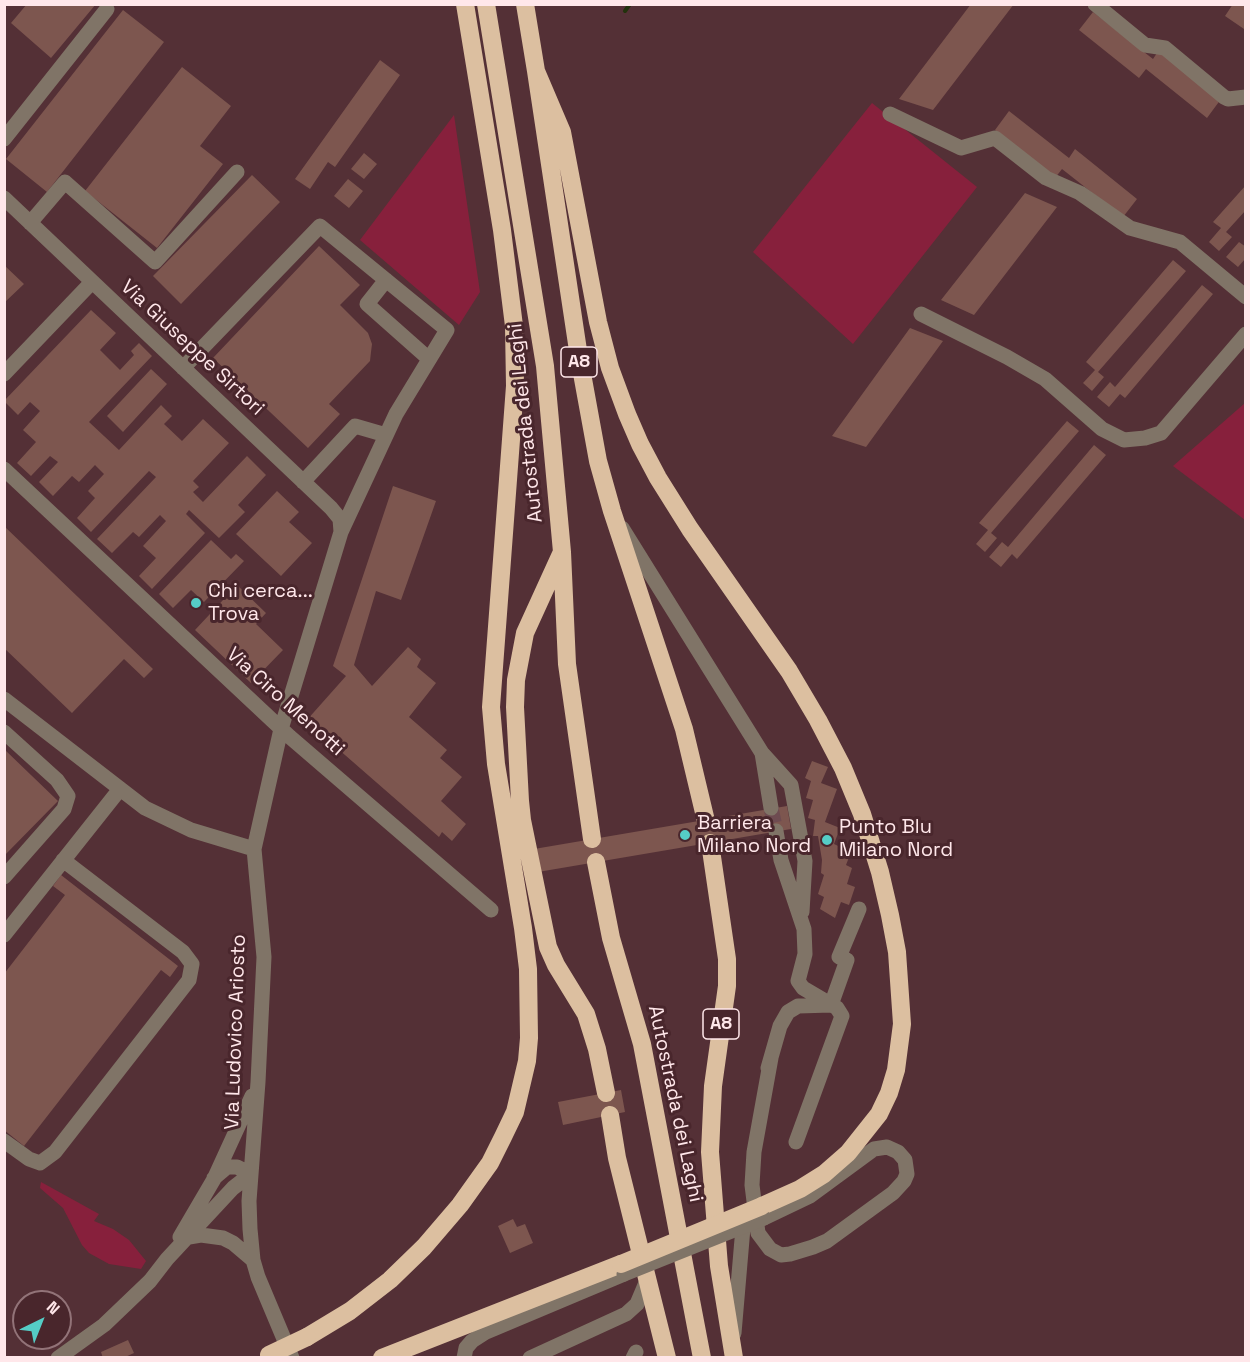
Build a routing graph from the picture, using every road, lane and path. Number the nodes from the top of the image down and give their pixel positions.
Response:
1 (465, 4) edge
2 (486, 4) edge
3 (525, 4) edge
4 (1095, 4) edge
5 (107, 9) dead end
6 (536, 71) junction
7 (1245, 97) edge
8 (890, 114) dead end
9 (4, 139) edge
10 (237, 172) dead end
11 (4, 198) edge
12 (30, 223) junction
13 (386, 280) junction
14 (92, 282) junction
15 (1245, 297) edge
16 (921, 314) dead end
17 (1245, 333) edge
18 (429, 359) junction
19 (183, 368) junction
20 (4, 374) edge
21 (386, 435) junction
22 (4, 469) edge
23 (303, 482) junction
24 (612, 511) junction
25 (341, 532) junction
26 (562, 552) junction
27 (4, 699) edge
28 (281, 729) junction
29 (4, 732) edge
30 (762, 753) junction
31 (120, 789) junction
32 (771, 808) tunnel mouth
33 (706, 820) dead end
34 (776, 831) tunnel mouth
35 (592, 840) dead end
36 (710, 843) dead end
37 (254, 849) junction
38 (63, 860) junction
39 (596, 862) dead end
40 (4, 877) edge
41 (859, 909) dead end
42 (491, 910) dead end
43 (801, 918) junction
44 (4, 935) edge
45 (831, 1005) junction
46 (771, 1058) junction
47 (258, 1082) junction
48 (606, 1093) dead end
49 (610, 1115) dead end
50 (4, 1141) edge
51 (796, 1142) dead end
52 (251, 1174) junction
53 (214, 1179) junction
54 (763, 1212) junction
55 (189, 1237) junction
56 (167, 1259) junction
57 (254, 1260) junction
58 (623, 1269) junction
59 (648, 1278) junction
60 (733, 1354) edge
61 (266, 1356) edge
62 (58, 1358) edge
63 (292, 1358) edge
64 (382, 1358) edge
65 (464, 1358) edge
66 (530, 1358) edge
67 (667, 1358) edge
68 (702, 1358) edge

1 - 61 highway, bridge
2 - 26 highway, Autostrada dei Laghi / A8
3 - 6 highway, A8
4 - 7 street
5 - 9 street
6 - 24 highway, A8
6 - 54 highway
8 - 15 street
10 - 12 street
11 - 12 street, Via Giuseppe Sirtori
12 - 14 street, Via Giuseppe Sirtori
13 - 18 street, Via Ludovico Ariosto
13 - 18 street
13 - 19 street
14 - 19 street, Via Giuseppe Sirtori
14 - 20 street
16 - 17 street
18 - 21 street, Via Ludovico Ariosto
19 - 23 street, Via Giuseppe Sirtori
21 - 23 street
21 - 25 street, Via Ludovico Ariosto
22 - 28 street, Via Ciro Menotti
23 - 25 street, Via Giuseppe Sirtori
24 - 30 street
24 - 33 highway, A8
25 - 28 street, Via Ludovico Ariosto
26 - 35 highway, Autostrada dei Laghi / A8
26 - 48 highway, A8
27 - 31 street
28 - 37 street, Via Ludovico Ariosto
28 - 42 street, Via Ciro Menotti
29 - 40 street
30 - 32 street
30 - 43 street
31 - 37 street
31 - 38 street
34 - 43 street
36 - 60 highway, Autostrada dei Laghi / A8
37 - 47 street, Via Ludovico Ariosto
38 - 44 street
38 - 50 street
39 - 68 highway, Autostrada dei Laghi
41 - 45 street
43 - 45 street
45 - 46 street
45 - 51 street
46 - 54 street
46 - 60 street
47 - 52 street, Via Ludovico Ariosto
47 - 53 street
49 - 59 highway
52 - 53 street
52 - 55 street
52 - 57 street, Via Ludovico Ariosto
53 - 56 street
54 - 58 highway, bridge
55 - 56 street
55 - 57 street
56 - 62 street
57 - 63 street, Via Ludovico Ariosto
58 - 64 highway
58 - 65 street
59 - 66 street
59 - 67 highway

